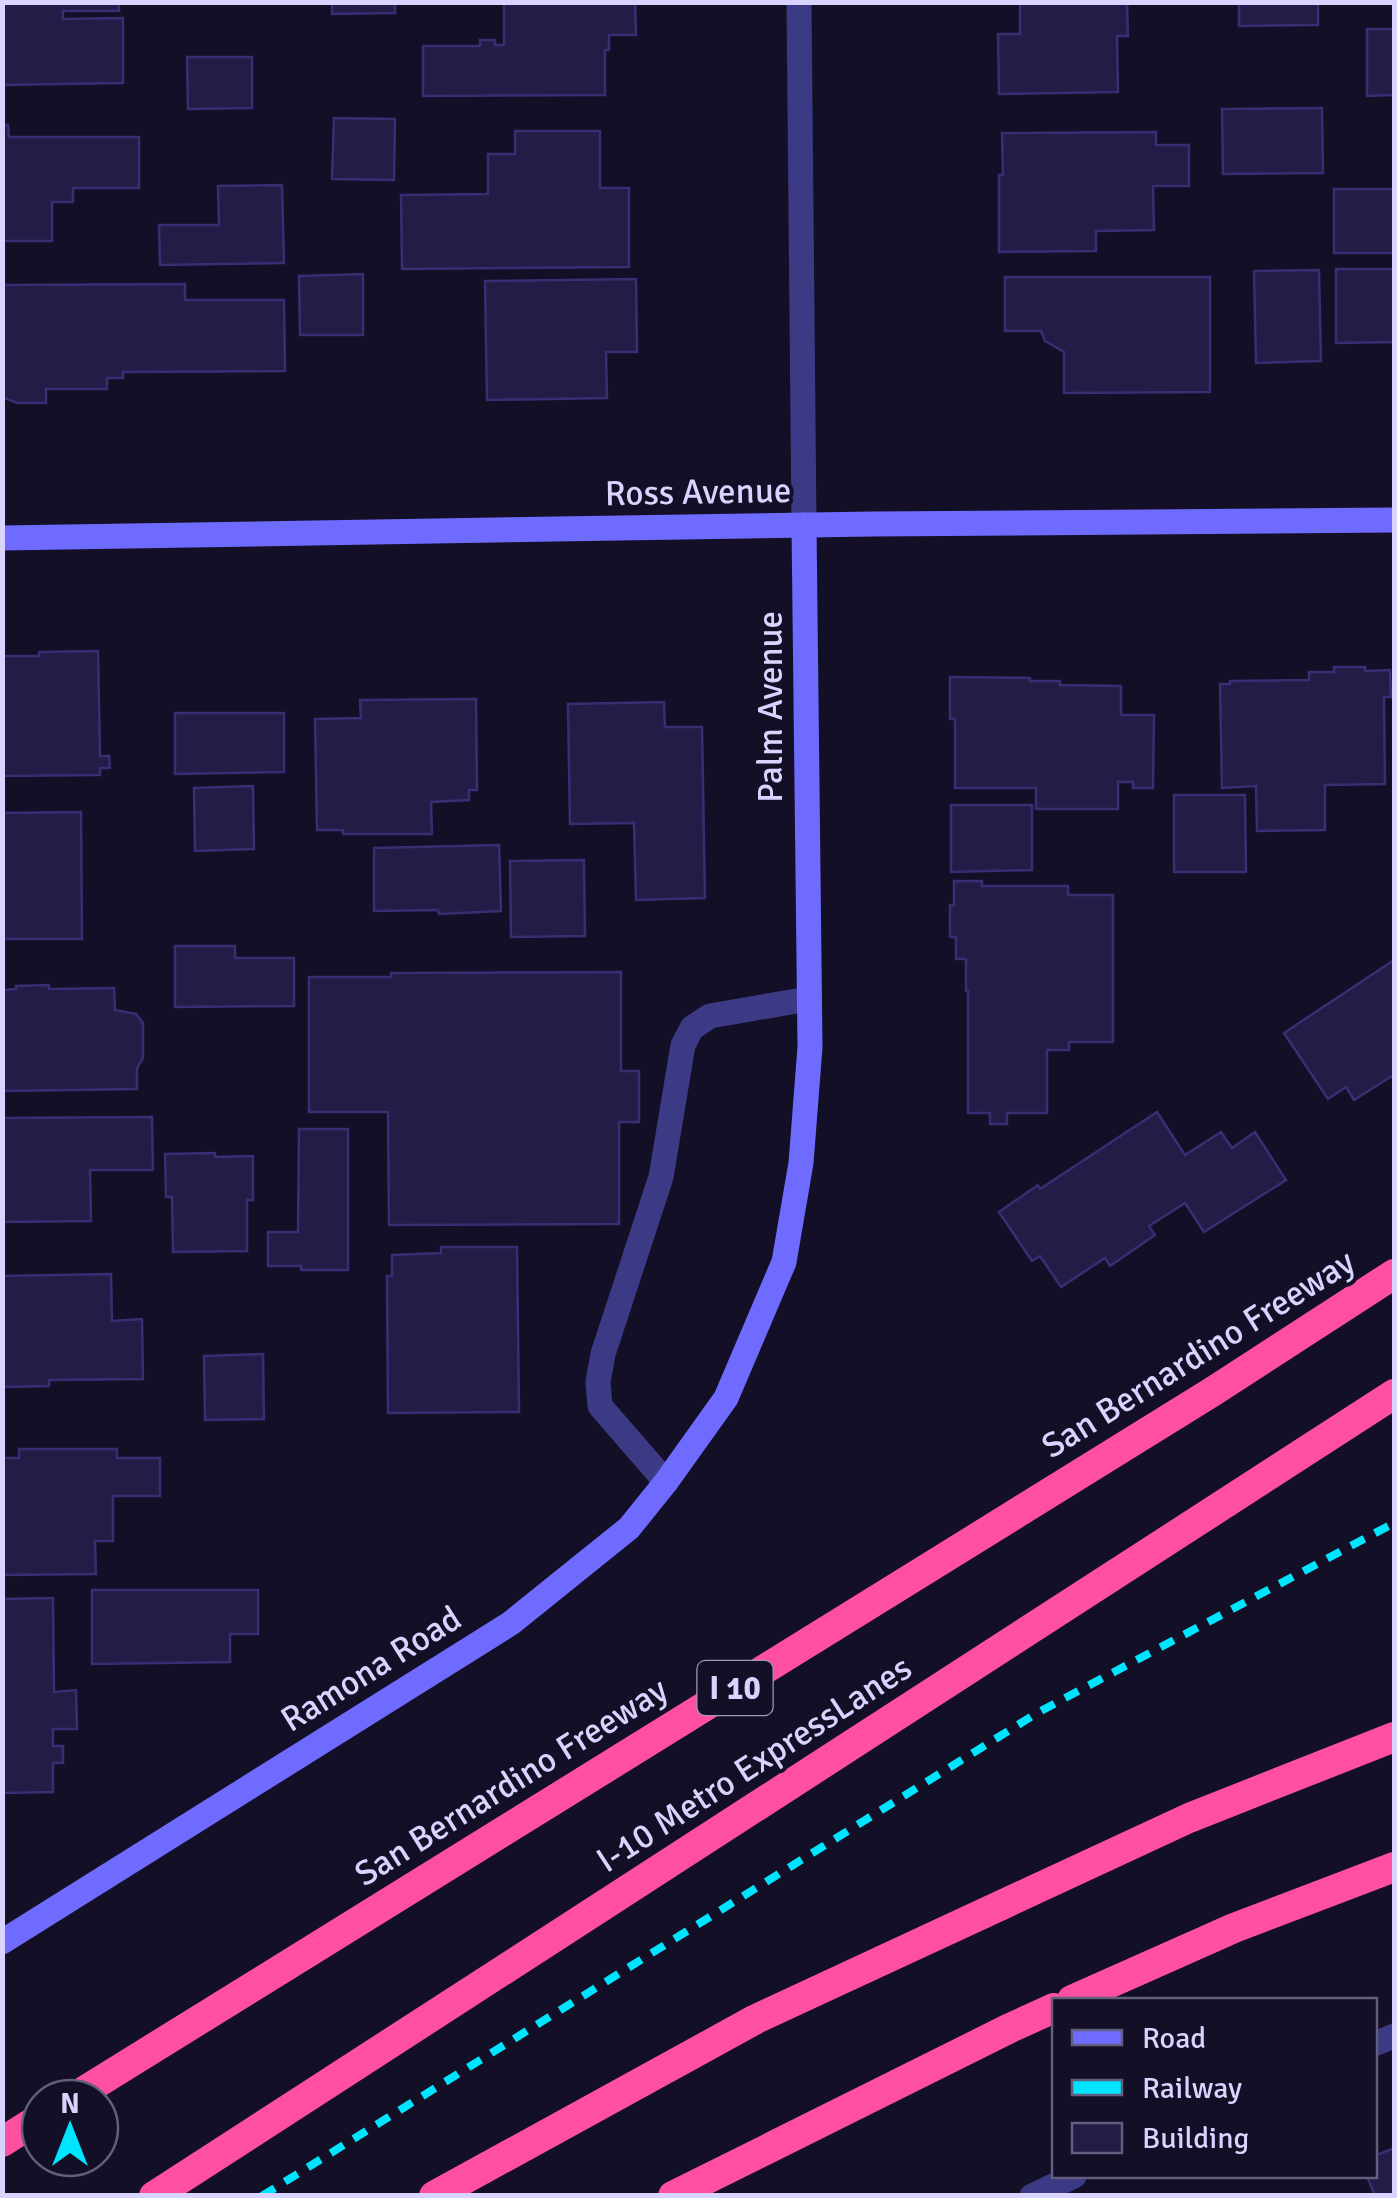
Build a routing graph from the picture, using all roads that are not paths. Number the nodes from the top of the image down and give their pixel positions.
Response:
1 (799, 2) edge
2 (1394, 520) edge
3 (804, 525) junction
4 (2, 538) edge
5 (808, 999) junction
6 (1394, 1274) edge
7 (1394, 1394) edge
8 (726, 1398) joint
9 (666, 1482) junction
10 (1394, 1737) edge
11 (1394, 1866) edge
12 (2, 1942) edge
13 (1076, 1998) edge
14 (1052, 2009) edge
15 (104, 2078) edge
16 (1070, 2178) edge
17 (154, 2196) edge
18 (434, 2196) edge
19 (674, 2196) edge
20 (1032, 2196) edge

1 - 3 street, Palm Avenue
2 - 3 street, Ross Avenue
3 - 4 street, Ross Avenue
3 - 5 street, Palm Avenue
5 - 8 street, Palm Avenue
5 - 9 street
6 - 15 highway, San Bernardino Freeway / I 10
7 - 17 highway, I-10 Metro ExpressLanes
8 - 9 street, Ramona Road
9 - 12 street, Ramona Road
10 - 18 highway
11 - 13 highway
14 - 19 highway
16 - 20 street

